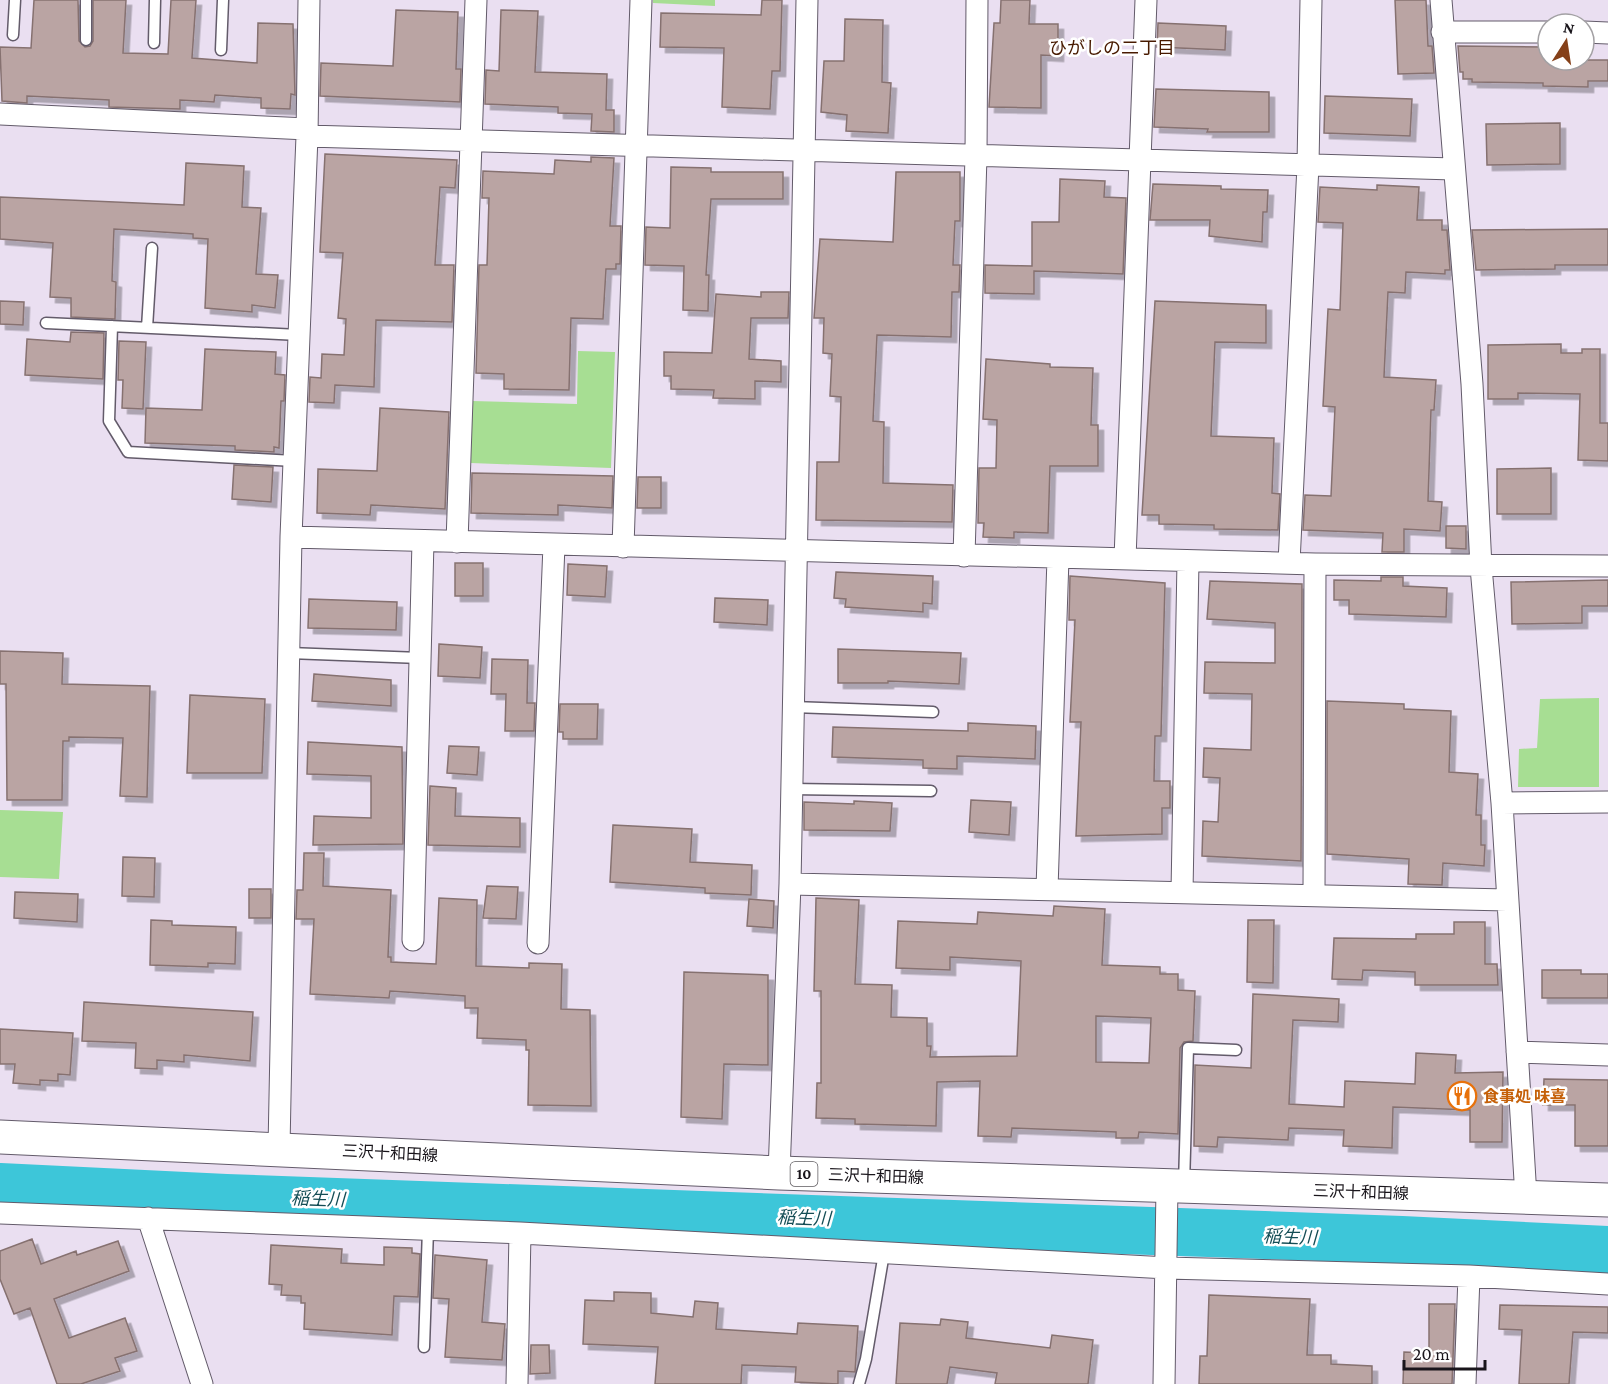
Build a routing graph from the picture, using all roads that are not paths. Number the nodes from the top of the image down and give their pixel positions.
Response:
1 (15, 0) edge
2 (86, 0) edge
3 (155, 0) edge
4 (223, 0) edge
5 (309, 0) edge
6 (476, 0) edge
7 (641, 0) edge
8 (807, 0) edge
9 (977, 0) edge
10 (1146, 0) edge
11 (1311, 0) edge
12 (1441, 0) edge
13 (1443, 32) junction
14 (1536, 32) edge
15 (14, 35) dead end
16 (86, 40) dead end
17 (154, 43) dead end
18 (221, 50) dead end
19 (0, 114) edge
20 (307, 133) junction
21 (471, 141) junction
22 (636, 146) junction
23 (805, 150) junction
24 (976, 156) junction
25 (1142, 160) junction
26 (1308, 165) junction
27 (1454, 169) junction
28 (152, 248) dead end
29 (46, 323) dead end
30 (112, 326) junction
31 (147, 328) junction
32 (299, 335) junction
33 (294, 461) junction
34 (291, 537) junction
35 (423, 541) junction
36 (457, 542) junction
37 (554, 545) junction
38 (623, 547) junction
39 (795, 552) junction
40 (964, 555) junction
41 (1058, 558) junction
42 (1125, 559) junction
43 (1188, 561) junction
44 (1289, 563) junction
45 (1315, 564) junction
46 (1608, 566) edge
47 (1481, 567) junction
48 (289, 653) junction
49 (420, 658) junction
50 (793, 707) junction
51 (933, 712) dead end
52 (792, 789) junction
53 (932, 791) dead end
54 (1502, 802) junction
55 (1608, 802) edge
56 (790, 884) junction
57 (1047, 889) junction
58 (1182, 892) junction
59 (1314, 895) junction
60 (1507, 900) junction
61 (413, 940) dead end
62 (538, 943) dead end
63 (1236, 1050) dead end
64 (1517, 1052) junction
65 (1608, 1055) edge
66 (0, 1137) edge
67 (279, 1148) junction
68 (779, 1173) junction
69 (1172, 1197) junction
70 (1526, 1197) junction
71 (1608, 1200) edge
72 (0, 1213) edge
73 (148, 1218) junction
74 (428, 1229) junction
75 (520, 1233) junction
76 (884, 1253) junction
77 (1167, 1262) junction
78 (1469, 1276) junction
79 (1608, 1284) edge
80 (423, 1347) dead end
81 (202, 1384) edge
82 (517, 1384) edge
83 (859, 1384) edge
84 (1164, 1384) edge
85 (1465, 1384) edge

1 - 15 lane
2 - 16 lane
3 - 17 lane
4 - 18 lane
5 - 20 street
6 - 21 street
7 - 22 street
8 - 23 street
9 - 24 street
10 - 25 street
11 - 26 street
12 - 13 street
13 - 14 street
13 - 27 street
19 - 20 street
20 - 21 street
20 - 32 street
21 - 22 street
21 - 36 street
22 - 23 street
22 - 38 street
23 - 24 street
23 - 39 street
24 - 25 street
24 - 40 street
25 - 26 street
25 - 42 street
26 - 27 street
26 - 44 street
27 - 47 street
28 - 31 lane
29 - 30 lane
30 - 31 lane
30 - 33 lane
31 - 32 lane
32 - 33 street
33 - 34 street
34 - 35 street
34 - 48 street
35 - 36 street
35 - 49 street
36 - 37 street
37 - 38 street
37 - 62 street
38 - 39 street
39 - 40 street
39 - 50 street
40 - 41 street
41 - 42 street
41 - 57 street
42 - 43 street
43 - 44 street
43 - 58 street
44 - 45 street
45 - 47 street
45 - 59 street
46 - 47 street
47 - 54 street
48 - 49 lane
48 - 67 street
49 - 61 street
50 - 51 lane
50 - 52 street
52 - 53 lane
52 - 56 street
54 - 55 street
54 - 60 street
56 - 57 street
56 - 68 street
57 - 58 street
58 - 59 street
59 - 60 street
60 - 64 street
63 - 69 lane
64 - 65 street
64 - 70 street
66 - 67 main road, 三沢十和田線 / 10
67 - 68 main road, 三沢十和田線 / 10
68 - 69 main road, 三沢十和田線 / 10
69 - 70 main road, 三沢十和田線 / 10
69 - 77 street
70 - 71 main road, 三沢十和田線 / 10
72 - 73 street
73 - 74 street
73 - 81 street
74 - 75 street
74 - 80 lane
75 - 76 street
75 - 82 street
76 - 77 street
76 - 83 lane
77 - 78 street
77 - 84 street
78 - 79 street
78 - 85 street

